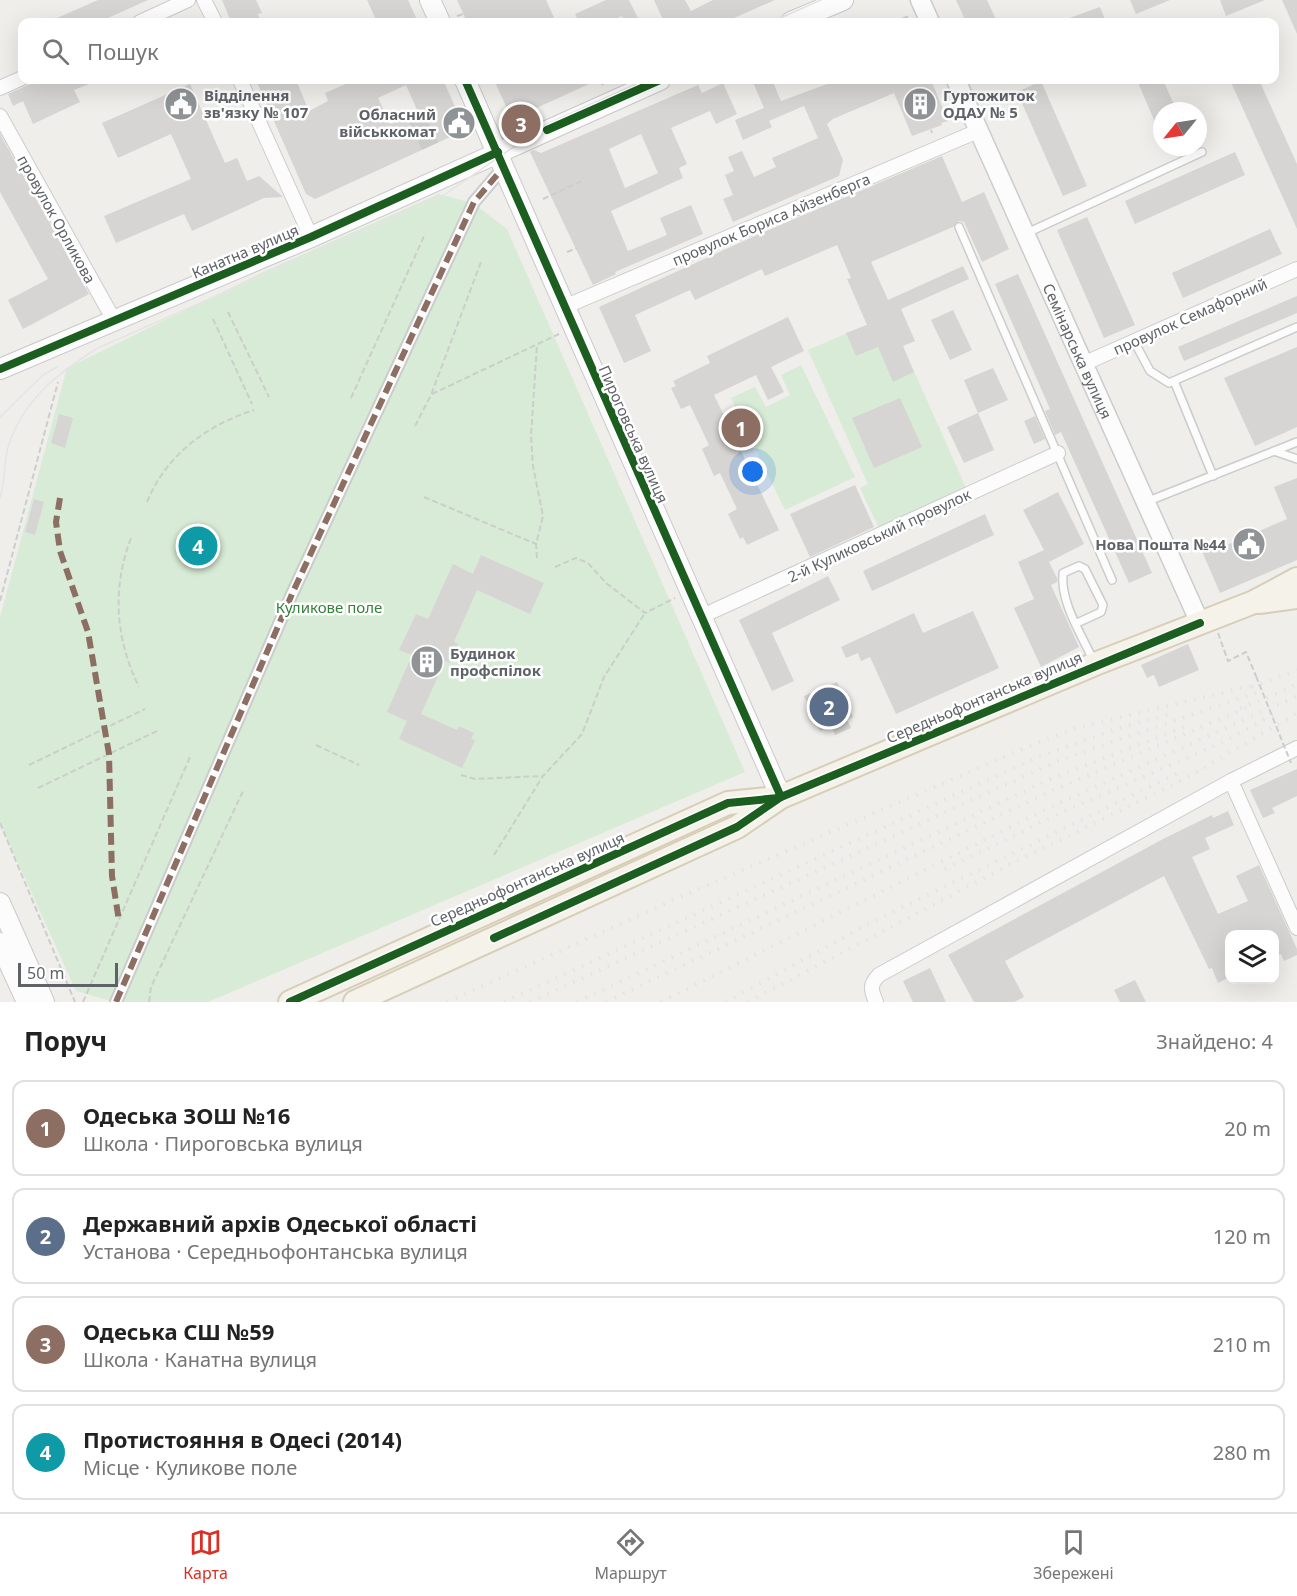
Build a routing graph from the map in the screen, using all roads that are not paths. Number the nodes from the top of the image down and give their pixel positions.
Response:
1 (189, 0) edge
2 (204, 0) edge
3 (430, 0) edge
4 (843, 0) edge
5 (916, 7) edge
6 (149, 18) edge
7 (212, 18) edge
8 (446, 18) edge
9 (800, 18) edge
10 (926, 18) edge
11 (18, 80) edge
12 (242, 84) edge
13 (467, 84) edge
14 (652, 84) edge
15 (958, 84) edge
16 (0, 88) edge
17 (0, 116) edge
18 (978, 131) junction
19 (1193, 156) edge
20 (500, 160) junction
21 (960, 227) dead end
22 (1025, 234) junction
23 (311, 237) junction
24 (1297, 269) edge
25 (564, 307) junction
26 (115, 322) junction
27 (1297, 327) edge
28 (1134, 341) junction
29 (1083, 364) junction
30 (0, 369) edge
31 (1174, 381) junction
32 (1297, 442) edge
33 (1274, 451) junction
34 (1058, 453) junction
35 (1297, 459) edge
36 (1213, 476) junction
37 (1145, 502) junction
38 (1297, 579) edge
39 (1112, 580) dead end
40 (1297, 597) edge
41 (1254, 602) junction
42 (700, 617) junction
43 (1077, 623) junction
44 (1200, 623) junction
45 (1095, 664) junction
46 (1297, 748) edge
47 (1231, 781) junction
48 (781, 797) junction
49 (0, 903) edge
50 (1297, 928) edge
51 (0, 943) edge
52 (27, 1002) edge
53 (44, 1002) edge
54 (116, 1002) edge
55 (290, 1002) edge
56 (354, 1002) edge
57 (876, 1002) edge

1 - 6 street
2 - 7 street
3 - 8 main road
4 - 9 main road
5 - 10 street
11 - 16 street
12 - 23 street
13 - 20 main road, Пироговська вулиця
14 - 20 main road, Канатна вулиця
15 - 18 street, Семінарська вулиця
17 - 26 street, провулок Орликова
18 - 22 street, Семінарська вулиця
18 - 25 street, провулок Бориса Айзенберга
19 - 22 lane
20 - 23 main road, Канатна вулиця
20 - 25 main road, Пироговська вулиця
20 - 54 street
21 - 34 lane
22 - 29 street, Семінарська вулиця
23 - 26 main road, Канатна вулиця
24 - 28 street, провулок Семафорний
25 - 42 main road, Пироговська вулиця
26 - 30 main road, Канатна вулиця
27 - 31 lane
28 - 29 street, провулок Семафорний
28 - 31 lane
29 - 37 street, Семінарська вулиця
31 - 36 lane
32 - 33 lane
33 - 35 lane
33 - 36 lane
34 - 39 lane
34 - 42 street, 2-й Куликовський провулок
36 - 37 lane
37 - 44 street, Семінарська вулиця
38 - 41 main road, Середньофонтанська вулиця
40 - 41 main road, Середньофонтанська вулиця
41 - 44 main road, Середньофонтанська вулиця
42 - 48 main road, Пироговська вулиця
43 - 43 lane
43 - 45 lane
44 - 45 main road, Середньофонтанська вулиця
45 - 48 main road, Середньофонтанська вулиця
46 - 47 street
47 - 50 street
47 - 57 street
48 - 55 main road, Середньофонтанська вулиця
48 - 56 main road, Середньофонтанська вулиця
49 - 53 main road
51 - 52 main road

